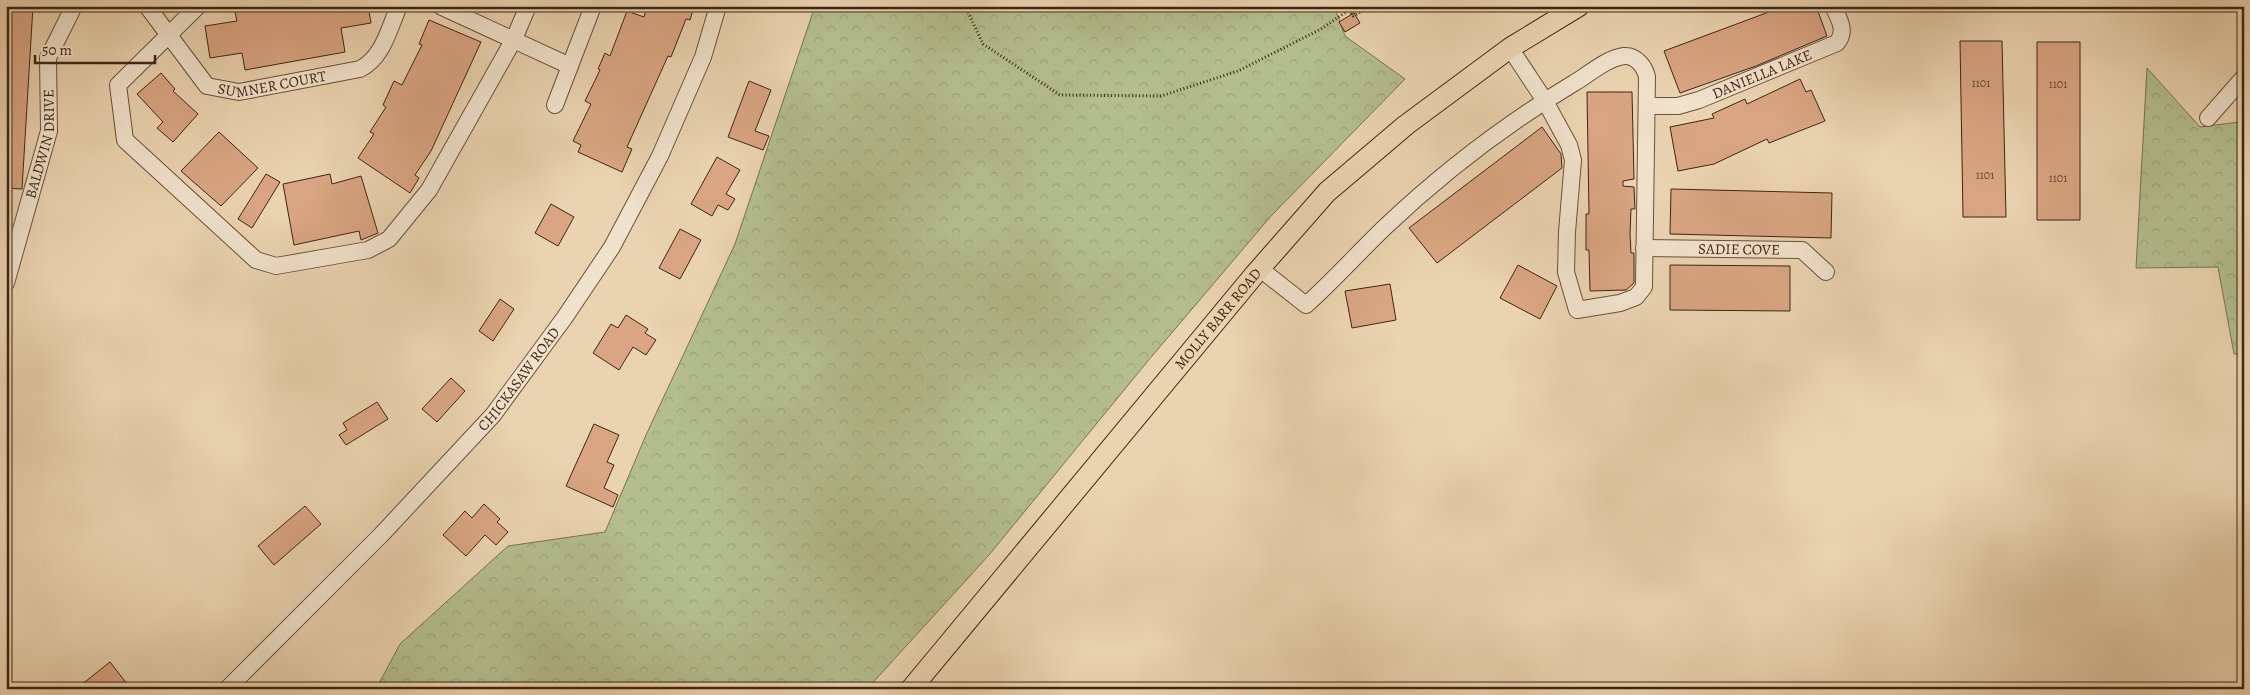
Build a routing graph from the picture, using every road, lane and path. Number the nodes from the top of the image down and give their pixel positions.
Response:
1 (74, 6) edge
2 (146, 6) edge
3 (198, 6) edge
4 (399, 6) edge
5 (440, 6) edge
6 (528, 6) edge
7 (593, 6) edge
8 (718, 6) edge
9 (965, 6) edge
10 (1372, 6) edge
11 (1833, 6) edge
12 (1573, 7) edge
13 (1349, 8) edge
14 (169, 37) junction
15 (514, 39) junction
16 (1510, 48) junction
17 (570, 66) junction
18 (2244, 77) edge
19 (1545, 101) junction
20 (555, 105) dead end
21 (1647, 106) junction
22 (2208, 118) dead end
23 (1644, 248) junction
24 (1260, 268) junction
25 (1826, 272) dead end
26 (6, 283) edge
27 (227, 689) edge
28 (912, 689) edge

1 - 26 street, BALDWIN DRIVE
2 - 14 street, SUMNER COURT
3 - 14 street
4 - 14 street, SUMNER COURT
5 - 15 street
6 - 15 street
7 - 17 street
8 - 27 street, CHICKASAW ROAD
9 - 13 path
10 - 13 path
11 - 21 street, DANIELLA LAKE
12 - 16 main road, MOLLY BARR ROAD
14 - 15 street
15 - 17 street
16 - 19 street
16 - 24 main road, MOLLY BARR ROAD
17 - 20 street
18 - 22 street
19 - 21 street
19 - 23 street
19 - 24 street
21 - 23 street
23 - 25 street, SADIE COVE
24 - 28 main road, MOLLY BARR ROAD

